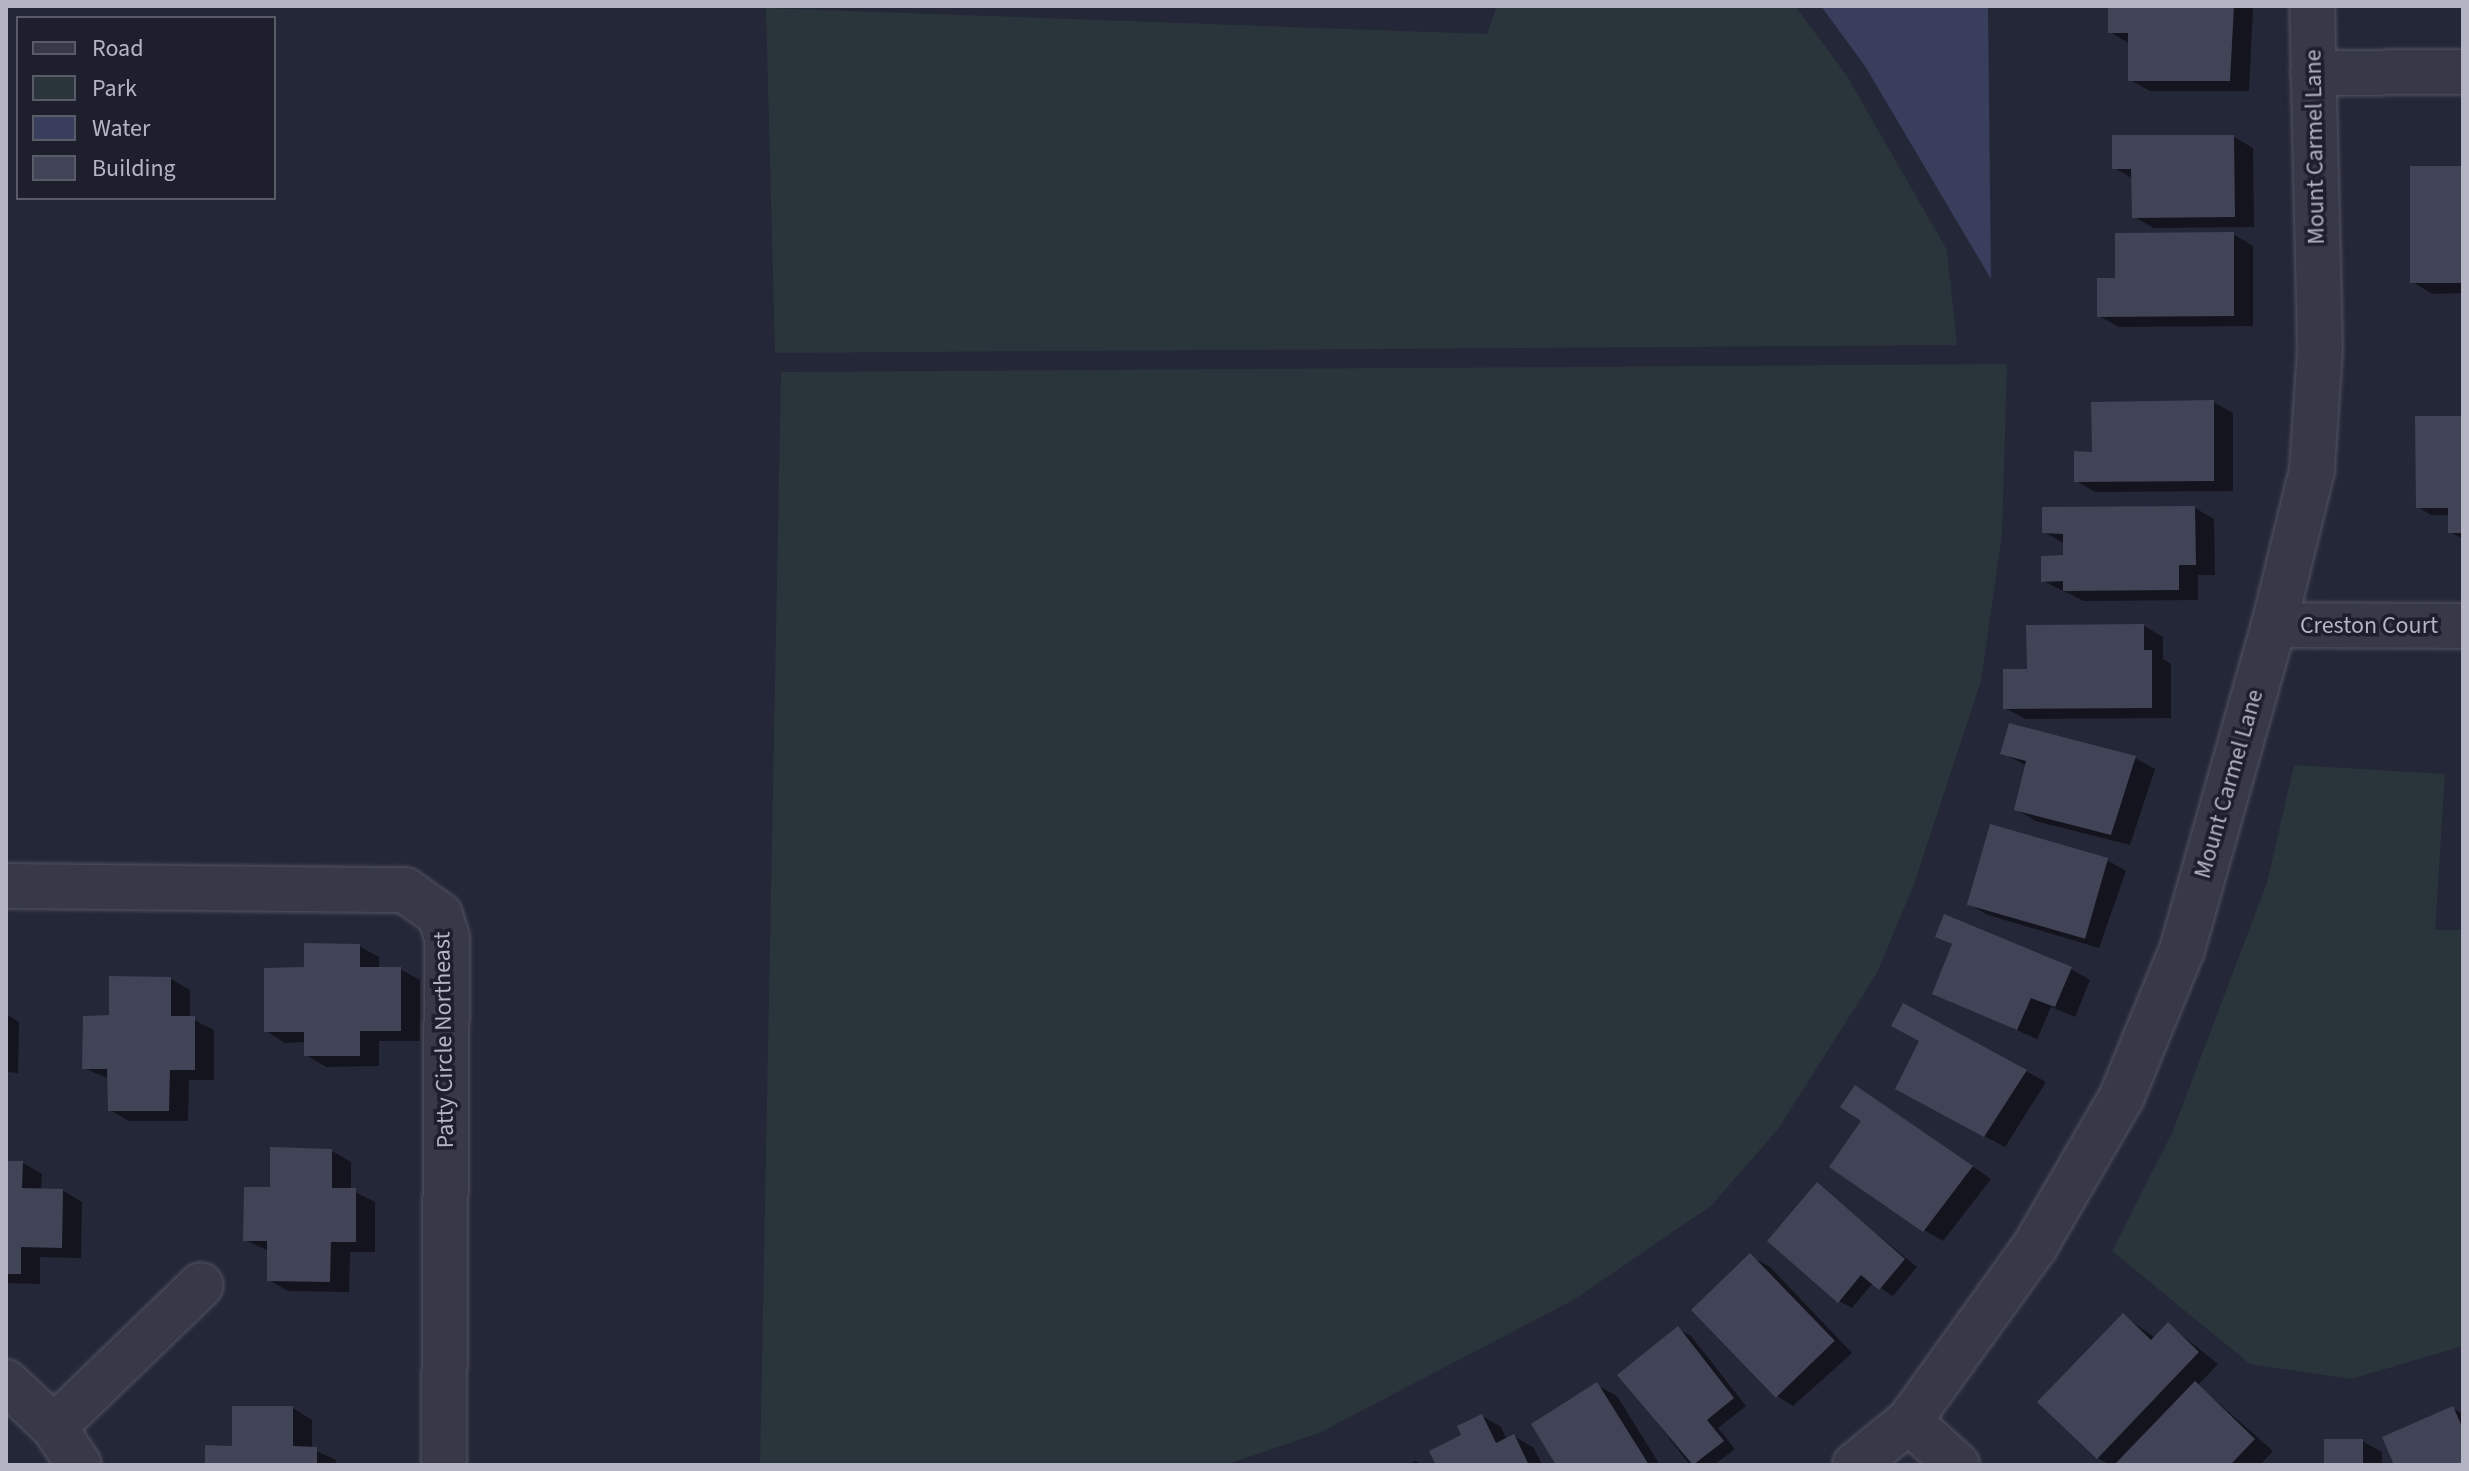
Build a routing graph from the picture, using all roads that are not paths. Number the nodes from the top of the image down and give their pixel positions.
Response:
1 (2312, 6) edge
2 (2463, 72) edge
3 (2313, 73) junction
4 (2274, 625) junction
5 (2463, 626) edge
6 (6, 886) edge
7 (201, 1285) dead end
8 (6, 1382) edge
9 (1909, 1421) junction
10 (54, 1427) junction
11 (79, 1465) edge
12 (444, 1465) edge
13 (1855, 1465) edge
14 (1957, 1465) edge

1 - 3 street, Mount Carmel Lane
2 - 3 street
3 - 4 street, Mount Carmel Lane
4 - 5 street, Creston Court
4 - 9 street, Mount Carmel Lane
6 - 12 street, Patty Circle Northeast
7 - 10 street
8 - 10 street
9 - 13 street, Mount Carmel Lane
9 - 14 street
10 - 11 street

